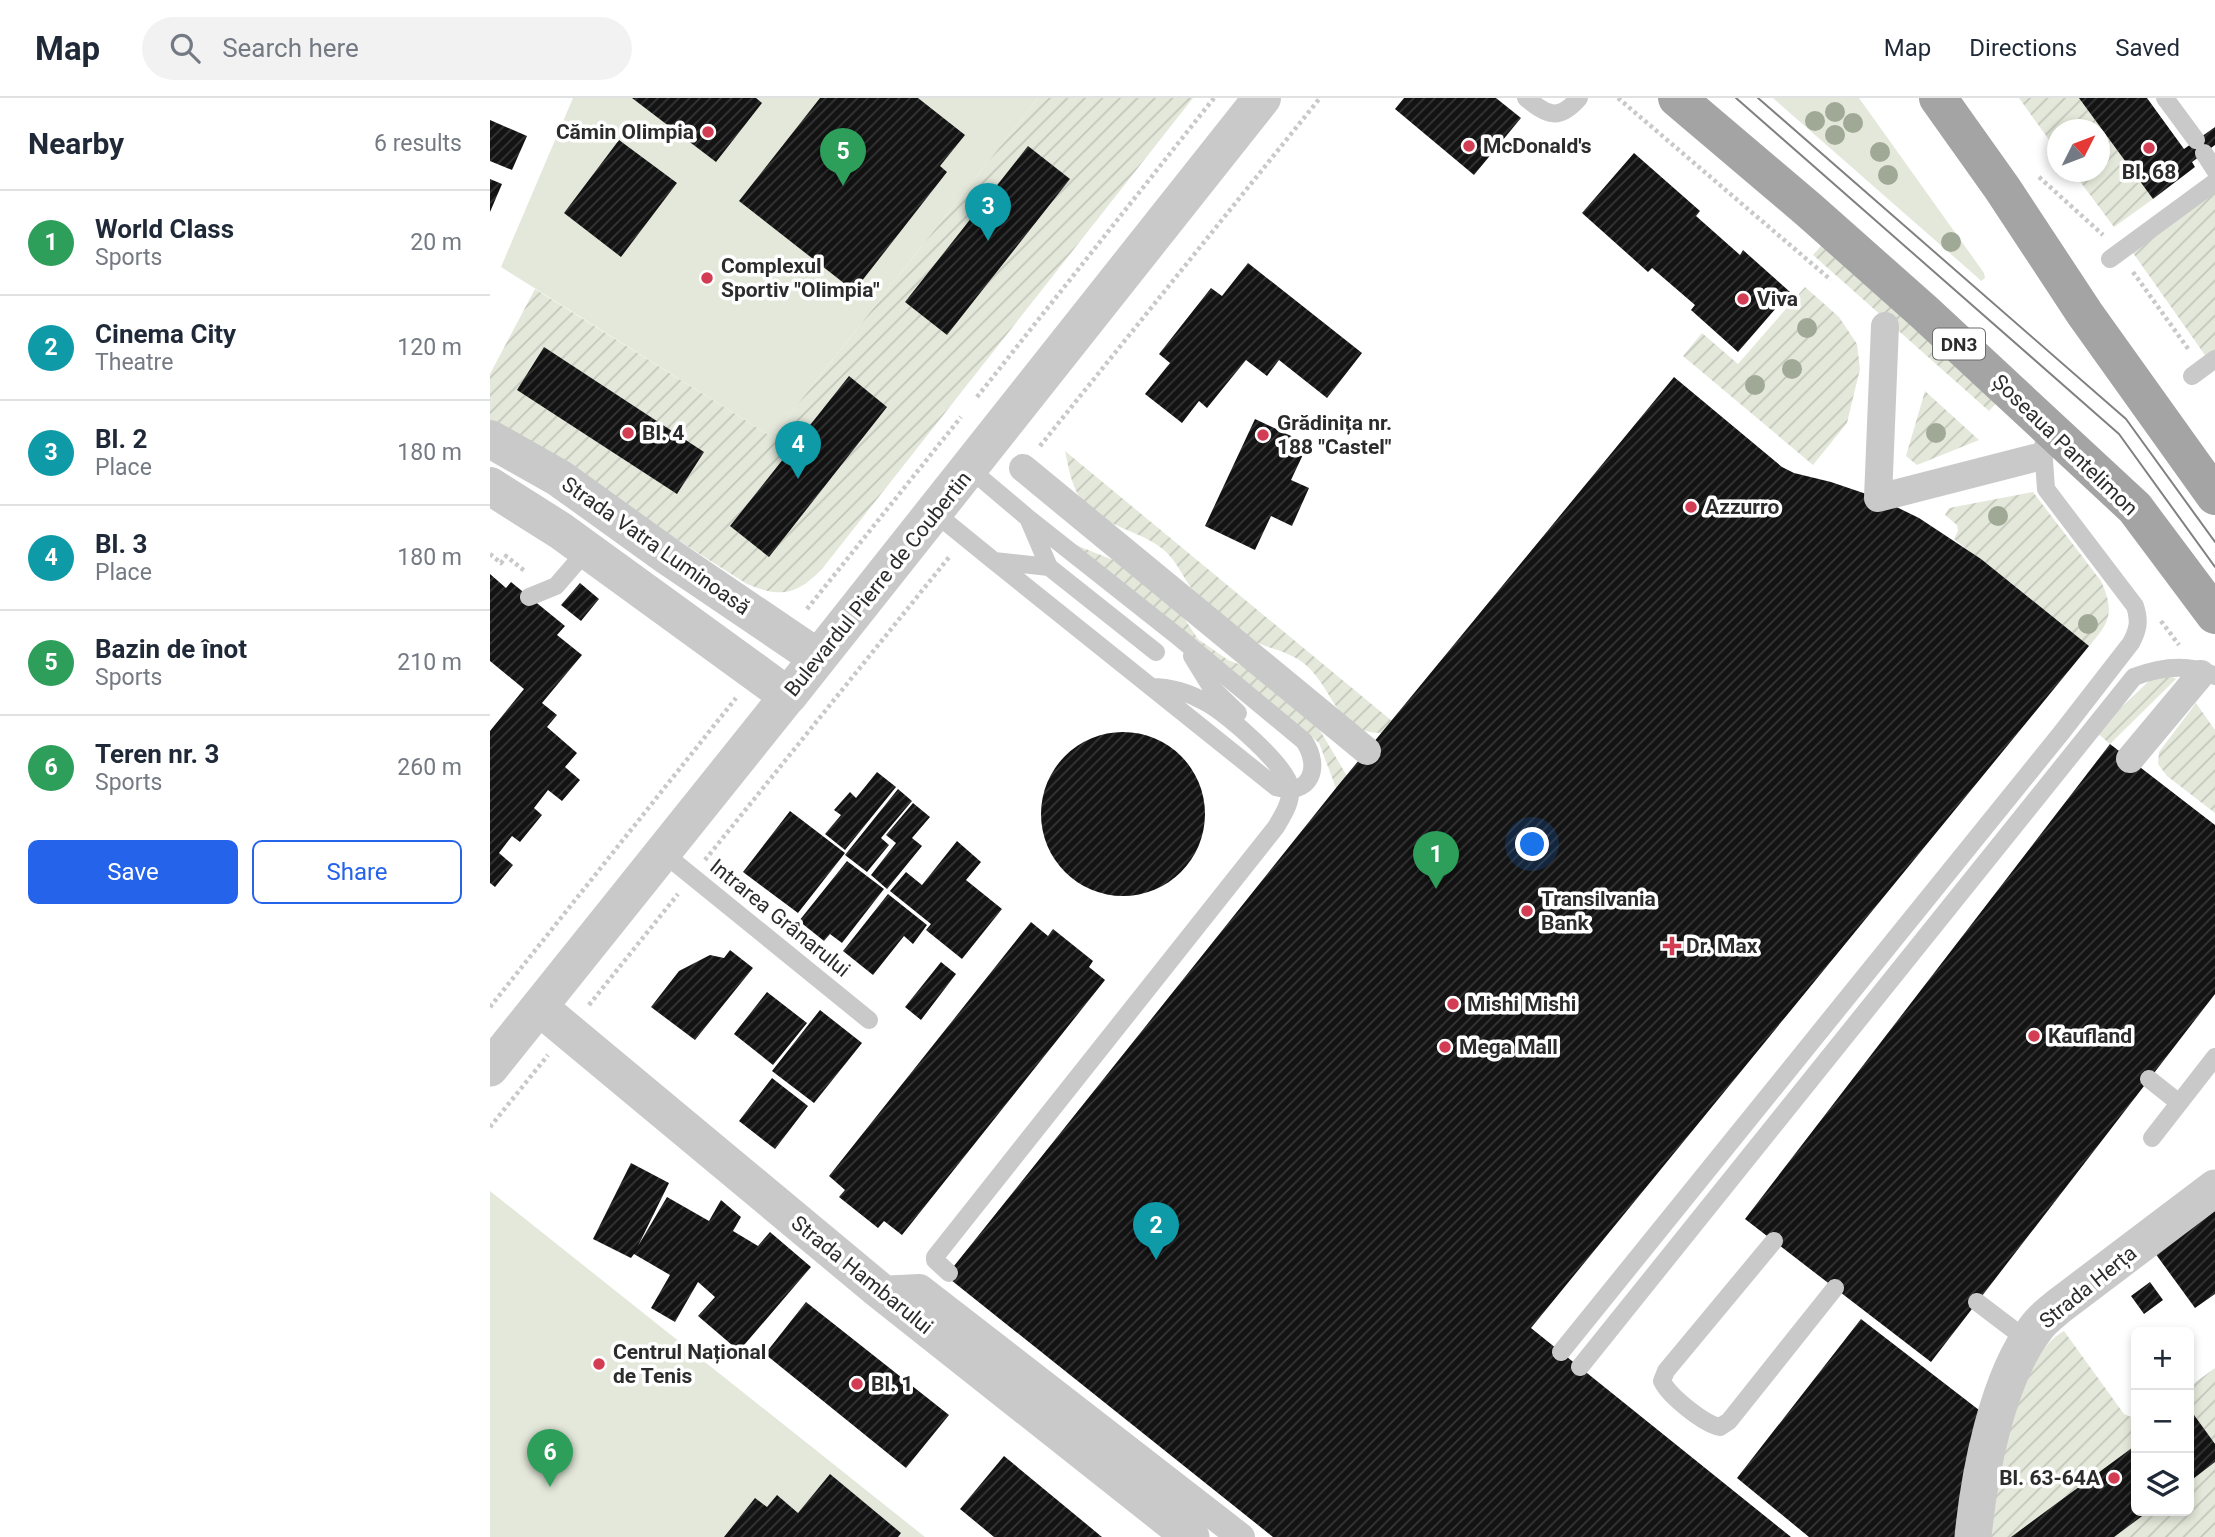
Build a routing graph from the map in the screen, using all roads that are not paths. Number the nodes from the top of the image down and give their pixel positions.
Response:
1 (1262, 98) edge
2 (1526, 98) edge
3 (1579, 98) edge
4 (1677, 98) edge
5 (1938, 98) edge
6 (2165, 98) edge
7 (2215, 170) edge
8 (2215, 182) edge
9 (2114, 256) road end
10 (1885, 326) dead end
11 (490, 439) edge
12 (2038, 440) junction
13 (1023, 468) road end
14 (970, 469) junction
15 (490, 486) edge
16 (2215, 496) edge
17 (935, 513) junction
18 (1028, 518) junction
19 (587, 550) junction
20 (994, 561) junction
21 (1049, 567) junction
22 (529, 597) dead end
23 (2215, 615) edge
24 (1156, 652) dead end
25 (818, 658) junction
26 (2208, 675) edge
27 (1150, 687) junction
28 (788, 696) junction
29 (1367, 751) dead end
30 (2130, 759) dead end
31 (1302, 786) junction
32 (1276, 827) junction
33 (662, 852) junction
34 (539, 1007) junction
35 (869, 1020) dead end
36 (2215, 1057) edge
37 (490, 1068) edge
38 (2149, 1079) dead end
39 (2178, 1102) junction
40 (2152, 1138) dead end
41 (2215, 1188) edge
42 (1773, 1241) dead end
43 (949, 1273) dead end
44 (1835, 1288) dead end
45 (878, 1290) junction
46 (1977, 1302) dead end
47 (2027, 1340) junction
48 (1561, 1352) dead end
49 (1580, 1367) dead end
50 (1191, 1537) edge
51 (1241, 1537) edge
52 (1973, 1537) edge

1 - 14 street, Bulevardul Pierre de Coubertin
2 - 3 lane
4 - 12 main road, Șoseaua Pantelimon / DN3
5 - 16 main road
6 - 7 lane
8 - 9 lane
10 - 12 street
11 - 25 street, Strada Vatra Luminoasă
12 - 23 main road, Șoseaua Pantelimon / DN3
12 - 48 lane
13 - 29 street
14 - 17 street, Bulevardul Pierre de Coubertin
14 - 18 lane
15 - 19 street, Strada Vatra Luminoasă
17 - 20 lane
17 - 25 street, Bulevardul Pierre de Coubertin
18 - 21 lane
18 - 31 lane
19 - 22 lane
19 - 28 street, Strada Vatra Luminoasă
20 - 21 lane
20 - 27 lane
21 - 24 lane
25 - 28 street, Bulevardul Pierre de Coubertin
26 - 30 street
26 - 49 lane
27 - 31 lane
27 - 32 lane
28 - 33 street, Bulevardul Pierre de Coubertin
31 - 32 lane
32 - 43 lane
33 - 34 street, Bulevardul Pierre de Coubertin
33 - 35 lane, Intrarea Grânarului
34 - 37 street, Bulevardul Pierre de Coubertin
34 - 45 street, Strada Hambarului
36 - 39 lane
38 - 39 lane
39 - 40 lane
41 - 47 street, Strada Herța
42 - 44 lane
45 - 50 street, Strada Hambarului
45 - 51 street
46 - 47 lane
47 - 52 street, Strada Herța

